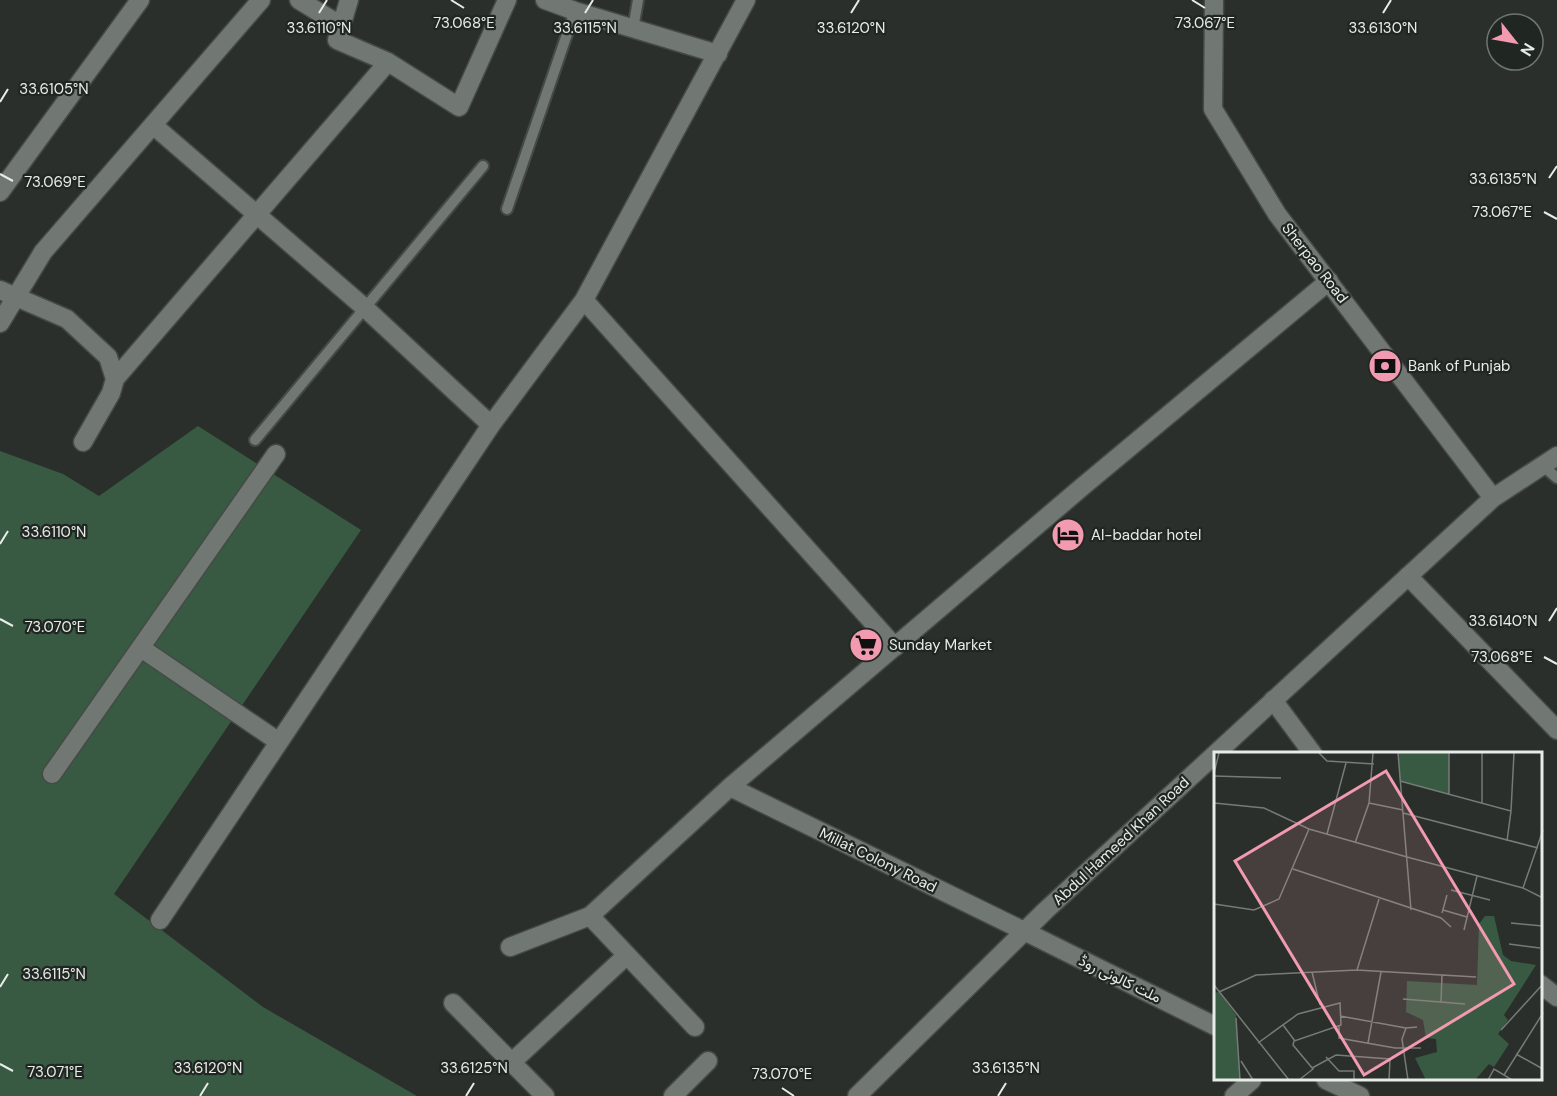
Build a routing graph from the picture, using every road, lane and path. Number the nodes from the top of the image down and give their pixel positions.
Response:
1 (140, 0) edge
2 (261, 0) edge
3 (298, 0) edge
4 (349, 0) edge
5 (507, 0) edge
6 (545, 0) edge
7 (638, 0) edge
8 (746, 0) edge
9 (1214, 0) edge
10 (575, 11) junction
11 (340, 25) junction
12 (633, 29) junction
13 (718, 54) junction
14 (388, 62) junction
15 (153, 125) junction
16 (483, 166) dead end
17 (0, 192) edge
18 (507, 209) dead end
19 (257, 214) junction
20 (1329, 281) junction
21 (8, 293) edge
22 (584, 300) junction
23 (365, 308) junction
24 (0, 323) edge
25 (115, 379) junction
26 (491, 425) junction
27 (255, 440) dead end
28 (83, 442) dead end
29 (276, 454) dead end
30 (1550, 460) edge
31 (1557, 478) edge
32 (1493, 498) junction
33 (1408, 576) junction
34 (895, 647) junction
35 (141, 648) junction
36 (1273, 700) junction
37 (1557, 730) edge
38 (279, 742) junction
39 (1217, 752) edge
40 (1312, 752) edge
41 (1214, 755) edge
42 (52, 774) dead end
43 (730, 787) junction
44 (590, 916) junction
45 (160, 920) dead end
46 (1026, 932) junction
47 (510, 947) dead end
48 (627, 955) junction
49 (1542, 986) edge
50 (1557, 997) edge
51 (453, 1003) dead end
52 (1214, 1026) edge
53 (695, 1027) dead end
54 (708, 1061) dead end
55 (512, 1062) junction
56 (1251, 1081) edge
57 (1328, 1081) edge
58 (545, 1096) edge
59 (673, 1096) edge
60 (857, 1096) edge
61 (1234, 1096) edge
62 (1360, 1096) edge

1 - 17 street
2 - 15 street
3 - 11 street
4 - 11 street
5 - 14 street
6 - 10 street
7 - 12 lane
8 - 13 street
9 - 20 street, Sherpao Road
10 - 12 street
10 - 18 lane
11 - 14 street
12 - 13 street
13 - 22 street
14 - 19 street
15 - 19 street
15 - 21 street
16 - 23 lane
19 - 23 street
19 - 25 street
20 - 32 street, Sherpao Road
20 - 34 street
21 - 24 street
21 - 25 street
22 - 26 street
22 - 34 street
23 - 26 street
23 - 27 lane
25 - 28 street
26 - 38 street
29 - 35 street
30 - 31 lane
30 - 32 street, Abdul Hameed Khan Road
32 - 33 street, Abdul Hameed Khan Road
33 - 36 street, Abdul Hameed Khan Road
33 - 37 street
34 - 43 street
35 - 38 street
35 - 42 street
36 - 39 street, Abdul Hameed Khan Road
36 - 40 street
38 - 45 street
41 - 46 street, Abdul Hameed Khan Road
43 - 44 street
43 - 46 street, Millat Colony Road
44 - 47 street
44 - 48 street
46 - 52 street, ملت کالونی روڈ
46 - 60 street, Abdul Hameed Khan Road
48 - 53 street
48 - 55 street
49 - 50 street
51 - 55 street
54 - 59 street
55 - 58 street
56 - 61 street
57 - 62 street

